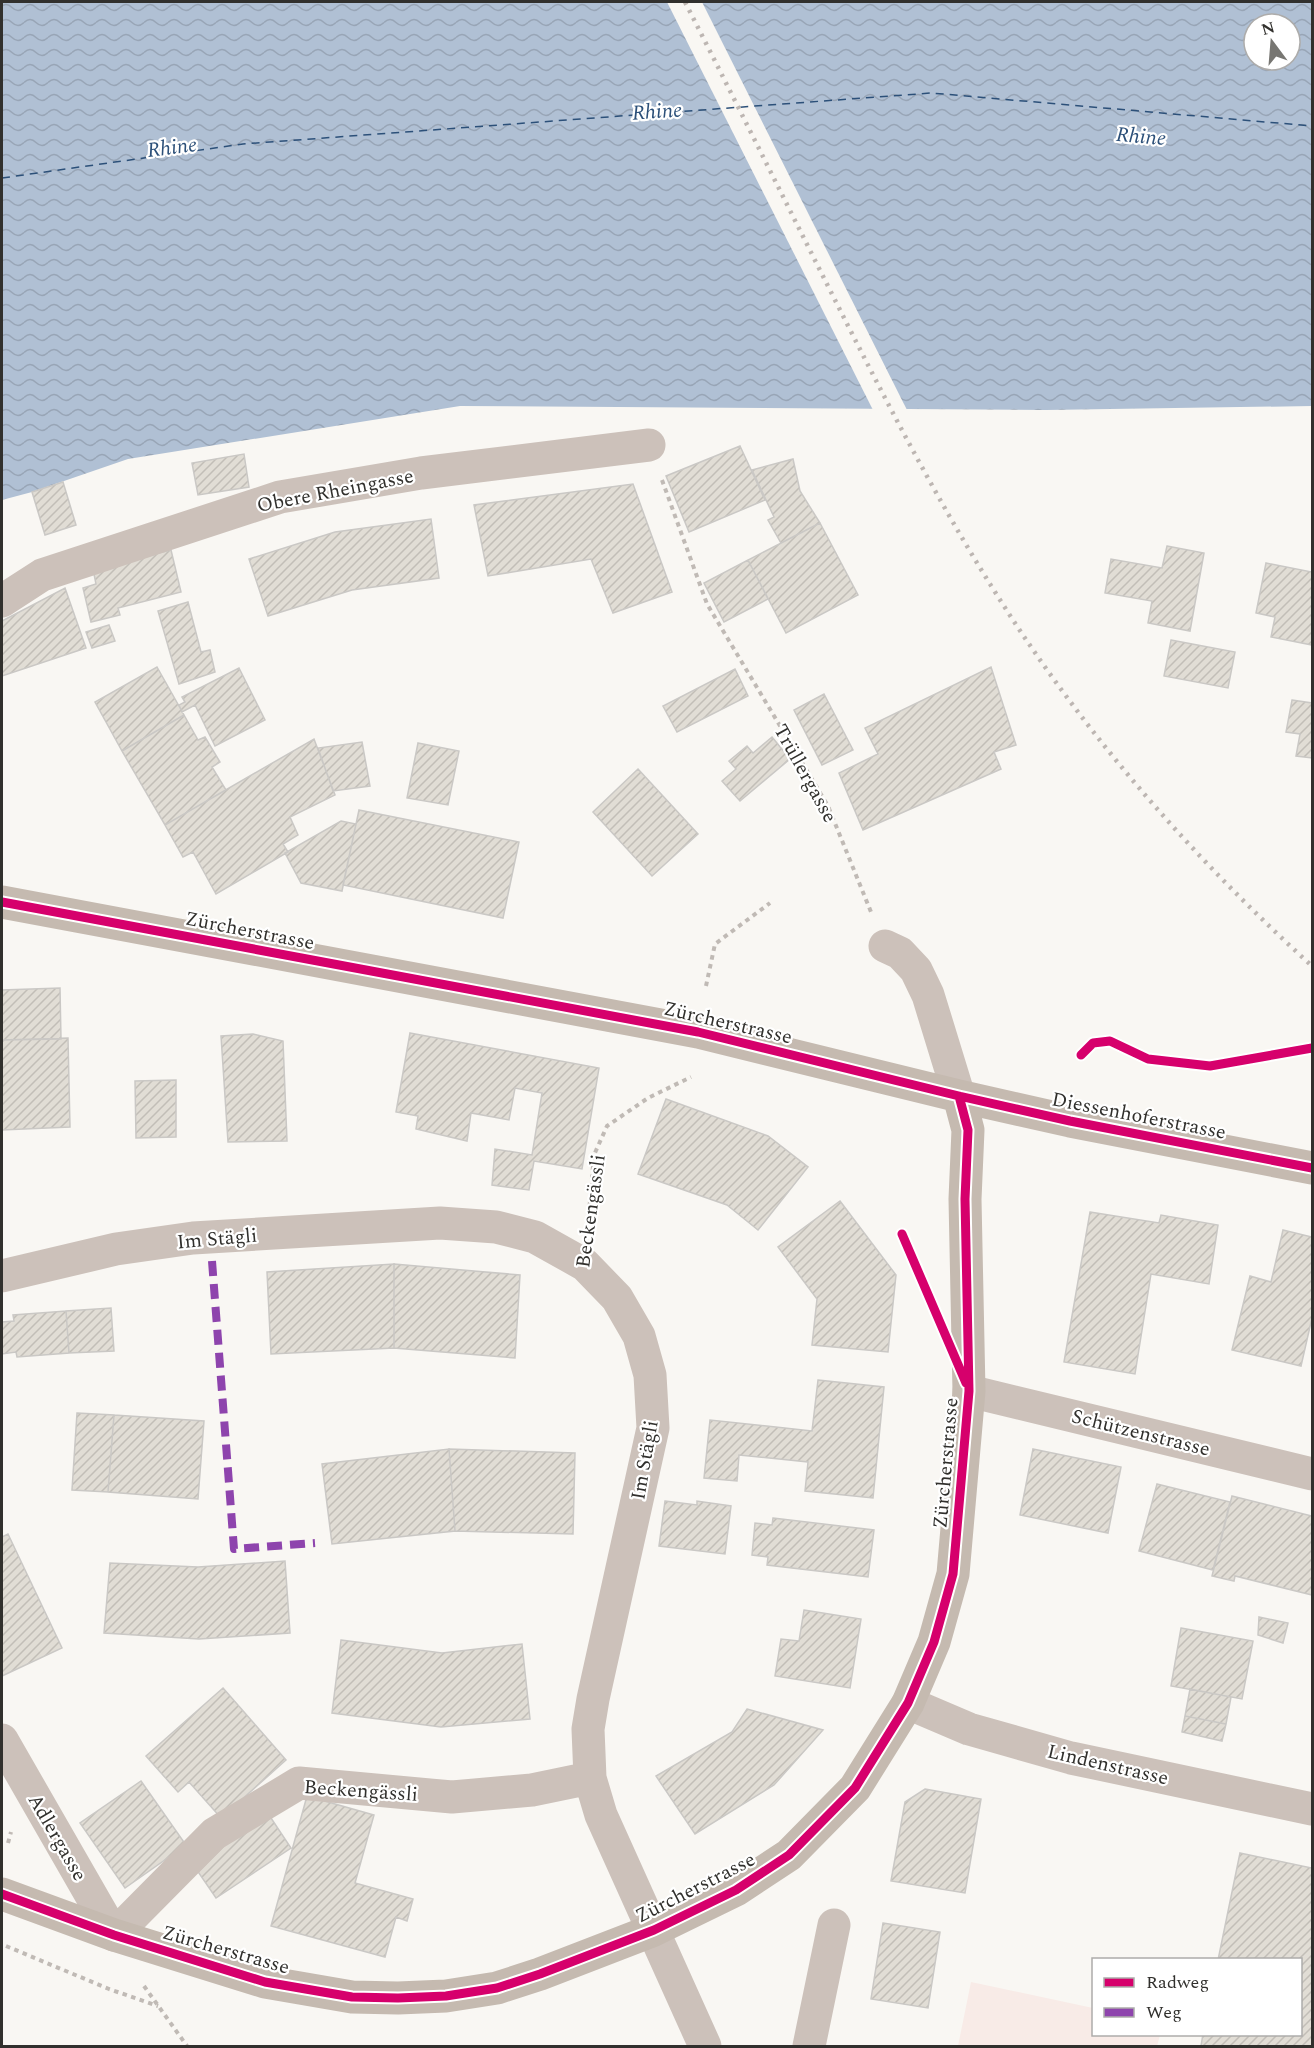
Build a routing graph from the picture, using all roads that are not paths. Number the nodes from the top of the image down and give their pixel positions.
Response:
1 (649, 446) road end
2 (2, 601) edge
3 (2, 902) edge
4 (885, 946) road end
5 (959, 1096) junction
6 (1312, 1168) edge
7 (2, 1276) edge
8 (969, 1392) junction
9 (1312, 1474) edge
10 (908, 1703) junction
11 (2, 1740) edge
12 (590, 1778) junction
13 (1312, 1809) edge
14 (2, 1894) edge
15 (834, 1925) dead end
16 (654, 1930) junction
17 (114, 1935) junction
18 (705, 2046) edge
19 (809, 2046) edge

1 - 2 street, Obere Rheingasse
3 - 5 main road, Zürcherstrasse
4 - 5 street
5 - 6 main road, Diessenhoferstrasse
5 - 8 main road, Zürcherstrasse
7 - 12 street, Im Stägli
8 - 9 street, Schützenstrasse
8 - 10 main road, Zürcherstrasse
10 - 13 street, Lindenstrasse
10 - 16 main road, Zürcherstrasse
11 - 17 street, Adlergasse
12 - 16 street, Im Stägli
12 - 17 street, Beckengässli
14 - 17 main road, Zürcherstrasse
15 - 19 street
16 - 17 main road, Zürcherstrasse
16 - 18 street, Im Stägli

